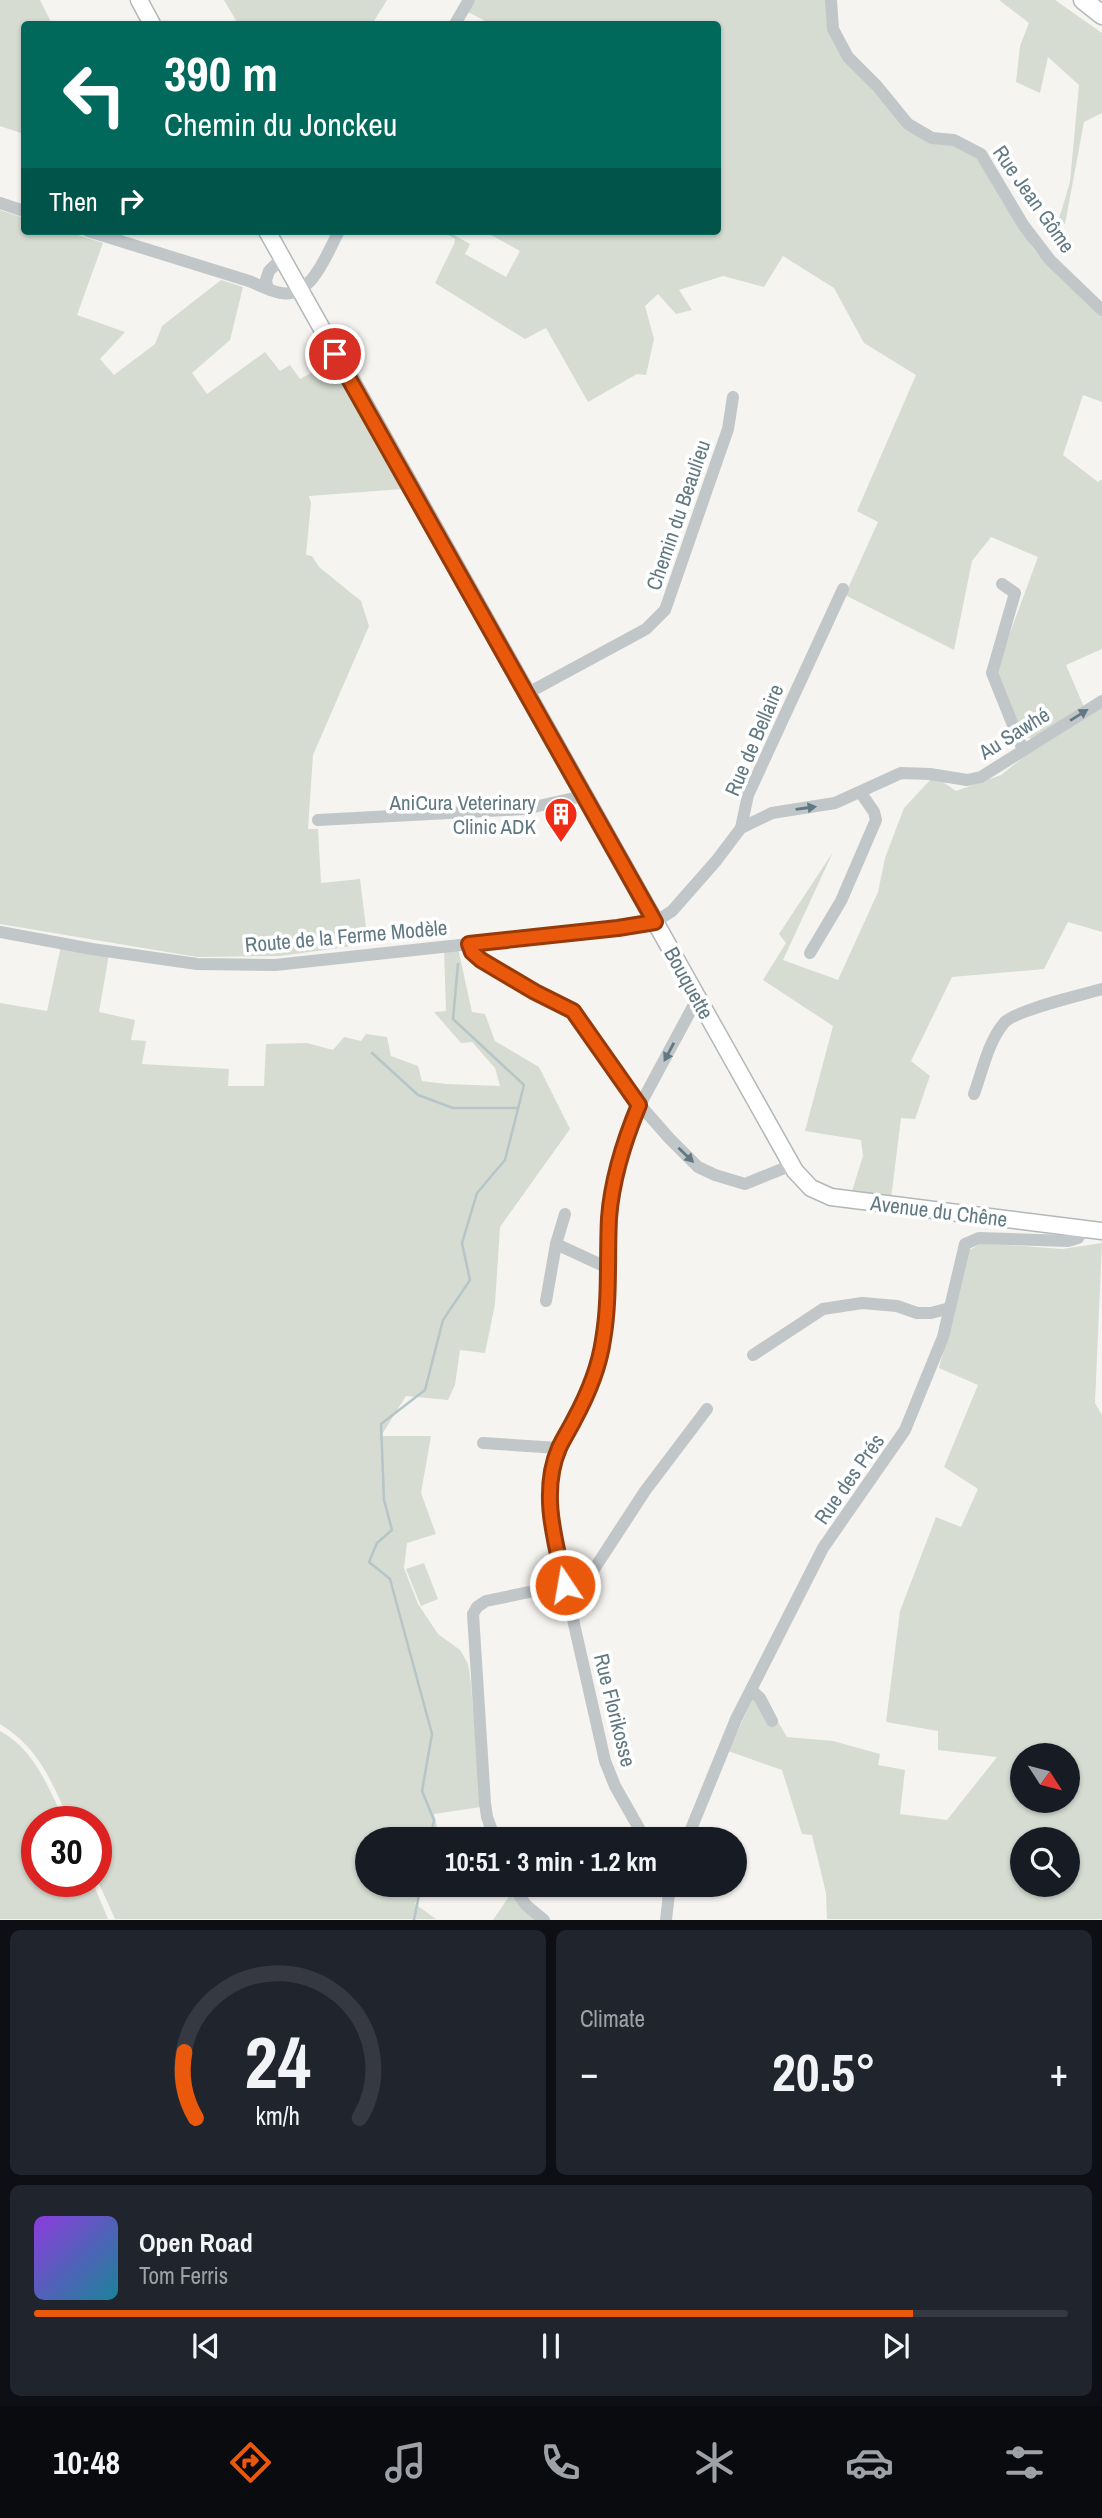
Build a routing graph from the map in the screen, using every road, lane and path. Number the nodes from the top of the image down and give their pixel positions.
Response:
1 (139, 0) edge
2 (469, 0) edge
3 (831, 0) edge
4 (1083, 0) edge
5 (1102, 15) edge
6 (150, 21) edge
7 (457, 21) edge
8 (0, 203) edge
9 (21, 210) edge
10 (101, 235) edge
11 (269, 235) edge
12 (337, 235) edge
13 (282, 258) junction
14 (269, 283) junction
15 (300, 290) junction
16 (1102, 310) edge
17 (733, 397) dead end
18 (1002, 584) dead end
19 (843, 589) dead end
20 (526, 694) junction
21 (1102, 701) edge
22 (1023, 750) junction
23 (861, 793) junction
24 (583, 796) junction
25 (318, 820) dead end
26 (741, 828) junction
27 (655, 922) junction
28 (0, 932) edge
29 (469, 944) junction
30 (810, 953) dead end
31 (1102, 989) edge
32 (697, 999) junction
33 (974, 1094) dead end
34 (639, 1105) junction
35 (789, 1163) junction
36 (565, 1214) dead end
37 (1083, 1229) junction
38 (1102, 1231) edge
39 (556, 1244) junction
40 (608, 1268) junction
41 (546, 1301) dead end
42 (950, 1308) junction
43 (753, 1355) dead end
44 (707, 1409) dead end
45 (483, 1443) dead end
46 (559, 1448) junction
47 (565, 1585) junction
48 (751, 1690) junction
49 (772, 1721) dead end
50 (491, 1827) edge
51 (638, 1827) edge
52 (692, 1827) edge
53 (520, 1897) edge
54 (669, 1897) edge
55 (544, 1920) edge
56 (666, 1920) edge

1 - 6 main road
2 - 7 street
3 - 16 street, Rue Jean Gôme
4 - 5 highway
8 - 9 street
10 - 14 street
11 - 13 main road, Bouquette
12 - 15 street
13 - 14 street
13 - 15 main road, Bouquette
14 - 15 street
15 - 20 main road, Bouquette
17 - 20 street, Chemin du Beaulieu
18 - 22 street
19 - 26 street, Rue de Bellaire
20 - 24 main road, Bouquette
22 -> 21 street, Au Sawhé
22 - 23 street, Au Sawhé
26 -> 23 street, Au Sawhé
23 - 30 street
24 - 25 street
24 - 27 main road, Bouquette
26 - 27 street, Rue de Bellaire
27 - 29 street, Route de la Ferme Modèle
27 - 32 main road, Bouquette
28 - 29 street, Route de la Ferme Modèle
29 - 34 street
31 - 33 street
32 -> 34 street, Rue Florikosse
32 - 35 main road, Bouquette
34 -> 35 street
34 - 40 street, Rue Florikosse
35 - 37 main road, Avenue du Chêne
36 - 39 street
37 - 38 main road, Avenue du Chêne
37 - 42 street, Rue des Prés
39 - 40 street
39 - 41 street
40 - 46 street, Rue Florikosse
42 - 43 street
42 - 48 street, Rue des Prés
44 - 47 street
45 - 46 street
46 - 47 street, Rue Florikosse
47 - 50 street
47 - 51 street, Rue Florikosse
48 - 49 street
48 - 52 street, Rue des Prés
53 - 55 street
54 - 56 street

